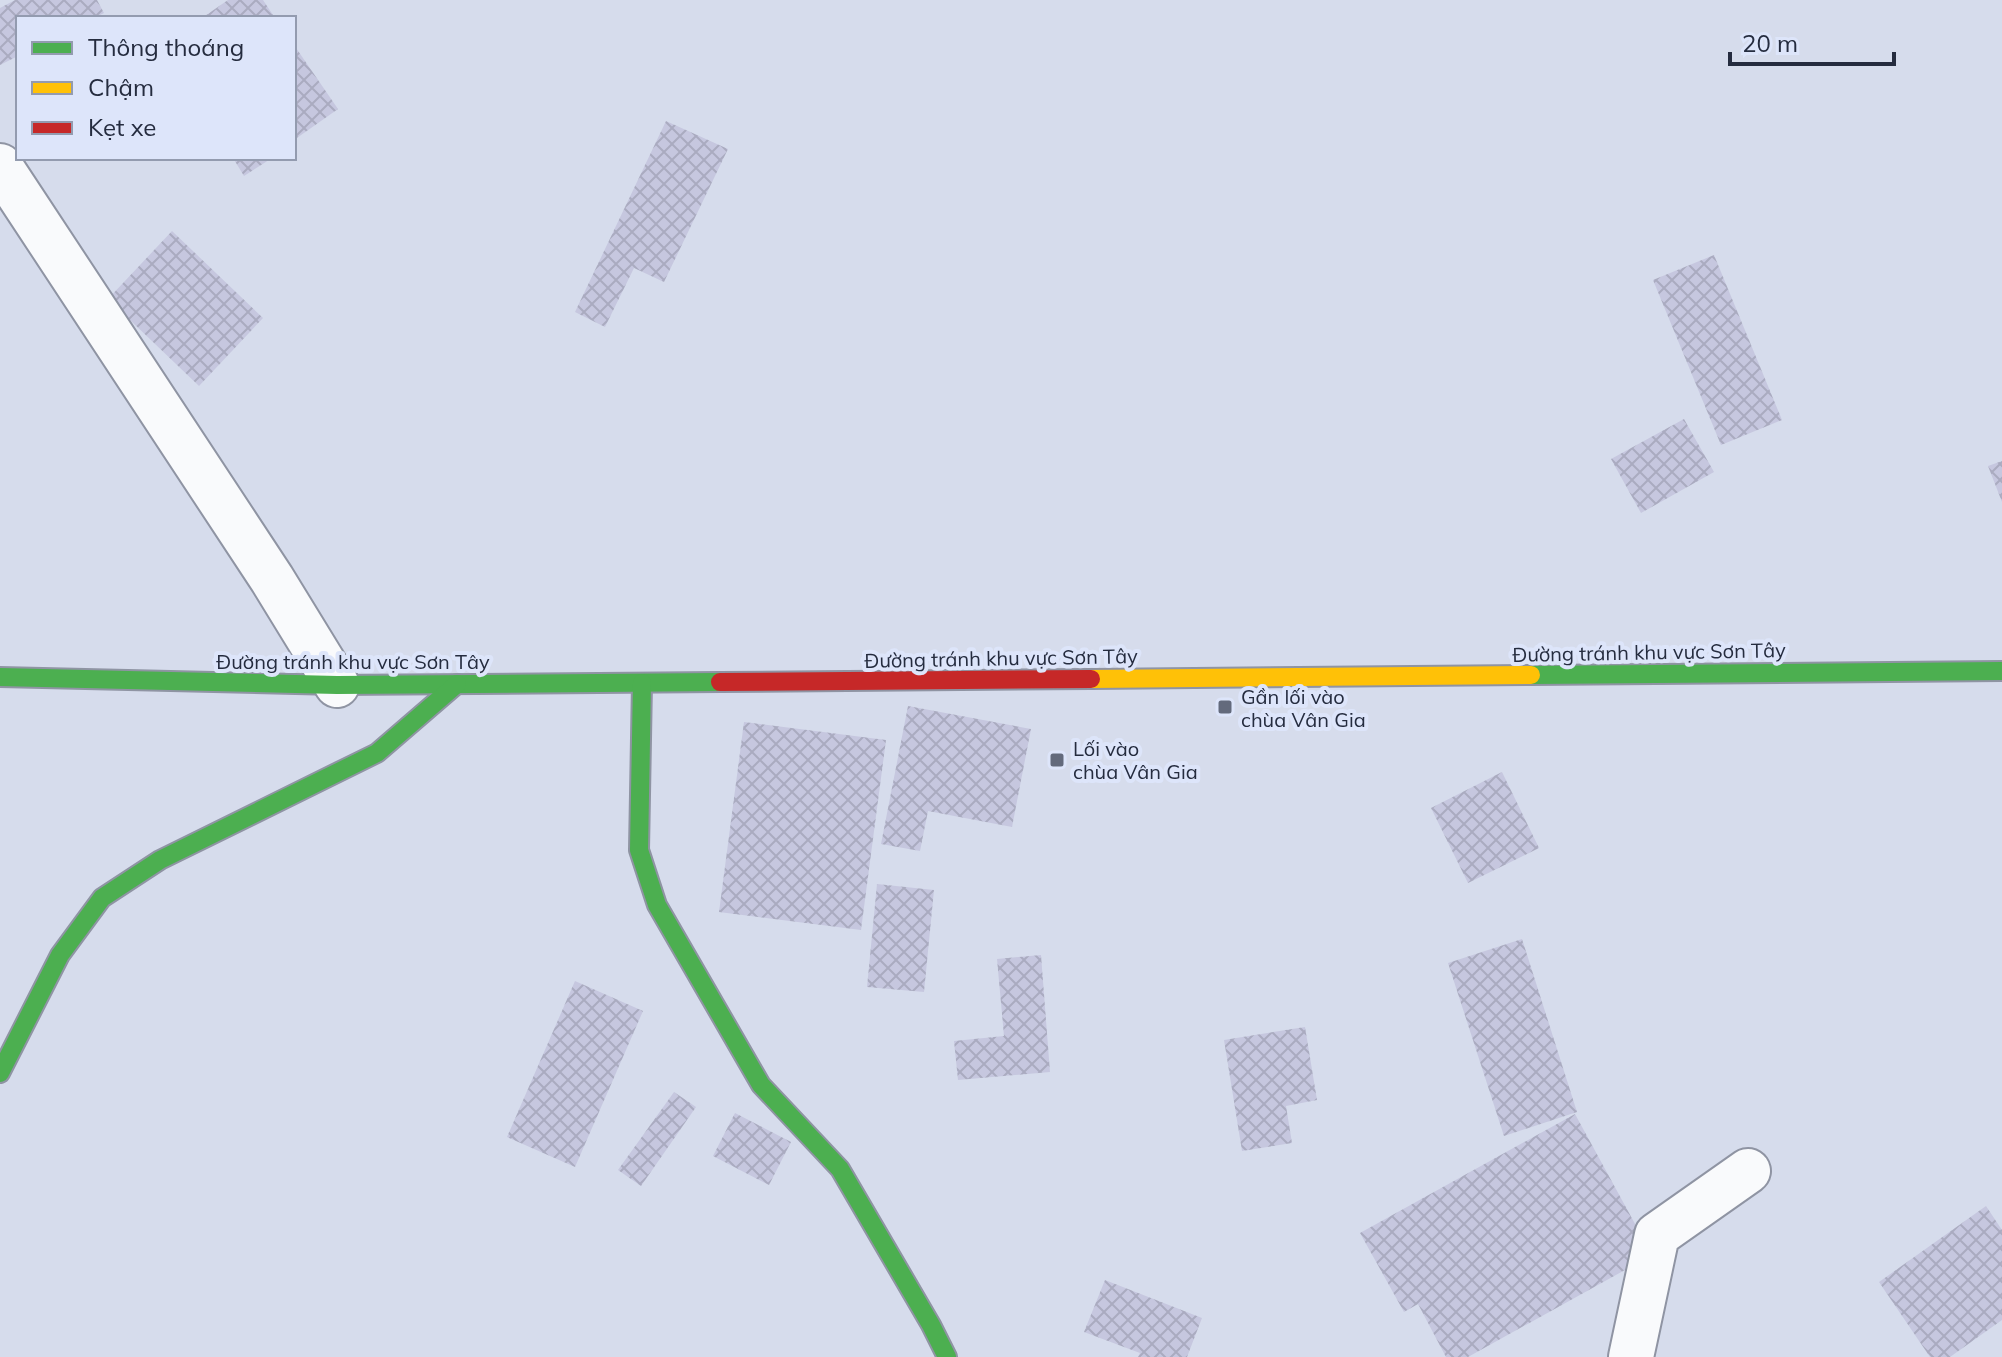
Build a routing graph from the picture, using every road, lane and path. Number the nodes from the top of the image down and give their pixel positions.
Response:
1 (0, 166) edge
2 (2002, 671) edge
3 (0, 677) edge
4 (642, 683) junction
5 (457, 684) junction
6 (337, 685) junction
7 (0, 1073) edge
8 (1748, 1171) dead end
9 (947, 1357) edge
10 (1631, 1357) edge

1 - 6 street
2 - 4 main road, Đường tránh khu vực Sơn Tây
3 - 6 main road, Đường tránh khu vực Sơn Tây
4 - 5 main road, Đường tránh khu vực Sơn Tây
4 - 9 main road
5 - 6 main road, Đường tránh khu vực Sơn Tây
5 - 7 main road
8 - 10 street

